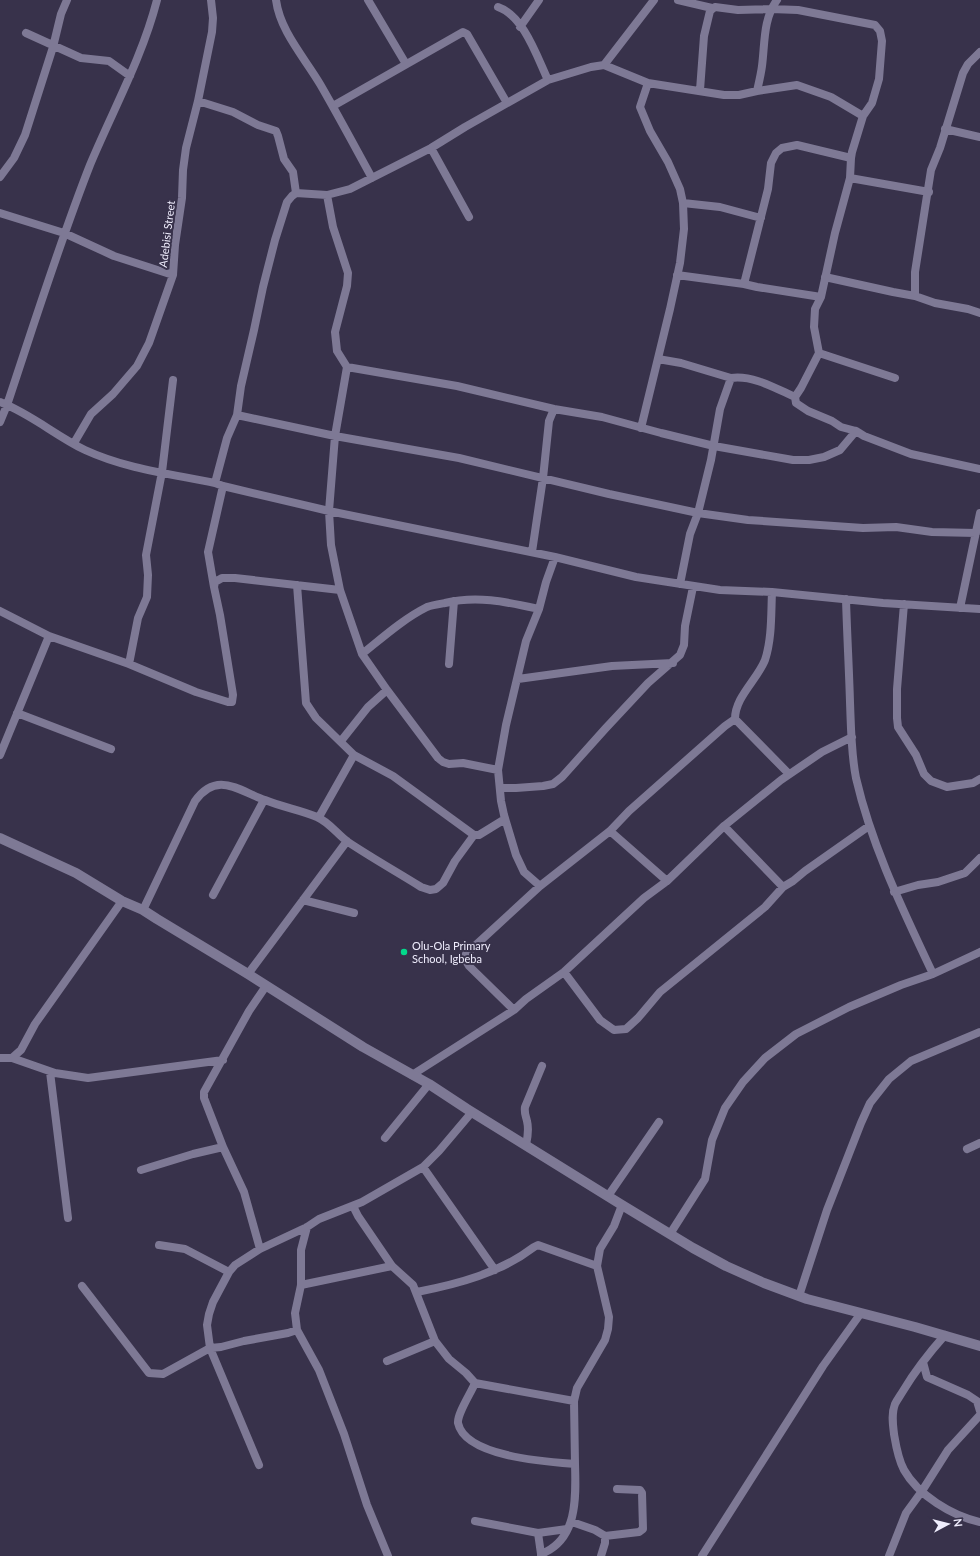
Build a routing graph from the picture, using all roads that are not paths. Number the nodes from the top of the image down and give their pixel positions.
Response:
1 (67, 0) edge
2 (157, 0) edge
3 (211, 0) edge
4 (276, 0) edge
5 (368, 0) edge
6 (538, 0) edge
7 (654, 0) edge
8 (678, 0) edge
9 (777, 0) edge
10 (498, 7) dead end
11 (712, 8) junction
12 (771, 9) junction
13 (520, 27) junction
14 (26, 33) dead end
15 (53, 47) junction
16 (980, 52) edge
17 (406, 64) junction
18 (604, 65) junction
19 (130, 76) junction
20 (548, 80) junction
21 (648, 83) junction
22 (700, 90) junction
23 (757, 90) junction
24 (198, 101) junction
25 (508, 103) junction
26 (333, 106) junction
27 (864, 116) junction
28 (945, 129) junction
29 (980, 137) edge
30 (431, 148) junction
31 (850, 158) junction
32 (0, 177) edge
33 (372, 178) junction
34 (850, 178) junction
35 (928, 192) junction
36 (296, 193) junction
37 (327, 195) junction
38 (683, 203) junction
39 (0, 213) edge
40 (469, 217) dead end
41 (761, 218) junction
42 (64, 233) junction
43 (173, 275) junction
44 (677, 275) junction
45 (825, 277) junction
46 (744, 284) junction
47 (915, 296) junction
48 (821, 297) junction
49 (980, 313) edge
50 (819, 353) junction
51 (658, 359) junction
52 (347, 367) junction
53 (731, 378) junction
54 (895, 378) dead end
55 (174, 380) dead end
56 (795, 397) junction
57 (4, 404) edge
58 (554, 408) junction
59 (236, 415) junction
60 (0, 422) edge
61 (641, 428) junction
62 (856, 431) junction
63 (335, 436) junction
64 (74, 444) junction
65 (714, 446) junction
66 (980, 469) edge
67 (162, 472) junction
68 (543, 478) junction
69 (219, 484) junction
70 (329, 511) junction
71 (698, 513) junction
72 (980, 513) edge
73 (976, 533) junction
74 (532, 552) junction
75 (555, 557) junction
76 (680, 584) junction
77 (297, 585) junction
78 (214, 587) junction
79 (693, 587) junction
80 (340, 590) junction
81 (772, 592) junction
82 (846, 599) junction
83 (454, 601) junction
84 (904, 604) junction
85 (960, 608) junction
86 (539, 609) junction
87 (980, 609) edge
88 (0, 611) edge
89 (49, 636) junction
90 (362, 654) junction
91 (673, 663) junction
92 (129, 664) junction
93 (449, 664) dead end
94 (518, 679) junction
95 (387, 690) junction
96 (17, 713) junction
97 (735, 719) junction
98 (852, 737) junction
99 (341, 741) junction
100 (111, 749) dead end
101 (0, 755) edge
102 (354, 755) junction
103 (498, 770) junction
104 (789, 774) junction
105 (980, 779) edge
106 (500, 788) junction
107 (264, 800) junction
108 (319, 817) junction
109 (505, 819) junction
110 (724, 826) junction
111 (868, 826) junction
112 (610, 831) junction
113 (474, 835) junction
114 (0, 838) edge
115 (347, 841) junction
116 (980, 858) edge
117 (667, 881) junction
118 (540, 886) junction
119 (783, 887) junction
120 (894, 892) junction
121 (213, 895) dead end
122 (303, 900) junction
123 (122, 901) junction
124 (143, 910) junction
125 (354, 913) dead end
126 (980, 952) edge
127 (564, 972) junction
128 (248, 974) junction
129 (934, 974) junction
130 (266, 986) junction
131 (514, 1010) junction
132 (980, 1032) edge
133 (0, 1058) edge
134 (12, 1058) junction
135 (223, 1060) junction
136 (542, 1066) dead end
137 (50, 1072) junction
138 (412, 1075) junction
139 (429, 1084) junction
140 (472, 1112) junction
141 (659, 1122) dead end
142 (385, 1138) dead end
143 (980, 1143) edge
144 (526, 1145) junction
145 (223, 1147) junction
146 (967, 1149) dead end
147 (423, 1167) junction
148 (142, 1170) dead end
149 (608, 1196) junction
150 (622, 1205) junction
151 (353, 1206) junction
152 (68, 1218) dead end
153 (307, 1227) junction
154 (670, 1234) junction
155 (159, 1245) dead end
156 (260, 1249) junction
157 (392, 1266) junction
158 (597, 1266) junction
159 (495, 1270) junction
160 (229, 1272) junction
161 (301, 1285) junction
162 (82, 1286) dead end
163 (417, 1292) junction
164 (799, 1296) junction
165 (862, 1312) junction
166 (297, 1330) junction
167 (945, 1335) junction
168 (435, 1341) junction
169 (980, 1346) edge
170 (210, 1348) junction
171 (387, 1361) dead end
172 (923, 1362) junction
173 (475, 1383) junction
174 (574, 1401) junction
175 (980, 1411) edge
176 (980, 1415) edge
177 (575, 1464) junction
178 (259, 1466) dead end
179 (618, 1489) dead end
180 (922, 1491) junction
181 (475, 1521) dead end
182 (980, 1522) edge
183 (570, 1525) junction
184 (538, 1533) junction
185 (605, 1536) junction
186 (541, 1555) edge
187 (388, 1556) edge
188 (601, 1556) edge
189 (702, 1556) edge
190 (889, 1556) edge

1 - 15 street
2 - 19 street
3 - 24 street, Adebisi Street
4 - 26 street
5 - 17 street
6 - 13 street
7 - 18 street
8 - 11 street
9 - 12 street
10 - 13 street
11 - 12 street
11 - 22 street
12 - 23 street
12 - 27 street
13 - 20 street
14 - 15 street
15 - 19 street
15 - 32 street
16 - 28 street
17 - 25 street
17 - 26 street
18 - 20 street
18 - 21 street
19 - 42 street
20 - 25 street
21 - 22 street
21 - 38 street
22 - 23 street
23 - 27 street
24 - 36 street
24 - 43 street, Adebisi Street
25 - 30 street
26 - 33 street
27 - 31 street
28 - 29 street
28 - 35 street
30 - 33 street
30 - 40 street
31 - 34 street
31 - 41 street
33 - 37 street
34 - 35 street
34 - 45 street
35 - 47 street
36 - 37 street
36 - 59 street
37 - 52 street
38 - 41 street
38 - 44 street
39 - 42 street
41 - 46 street
42 - 43 street
42 - 57 street
43 - 64 street, Adebisi Street
44 - 46 street
44 - 51 street
45 - 47 street
45 - 48 street
46 - 48 street
47 - 49 street
48 - 50 street
50 - 54 street
50 - 56 street
51 - 53 street
51 - 61 street
52 - 58 street
52 - 63 street
53 - 56 street
53 - 65 street
55 - 67 street
56 - 62 street
57 - 60 street
57 - 64 street
58 - 61 street
58 - 68 street
59 - 63 street
59 - 69 street
61 - 65 street
62 - 65 street
62 - 66 street
63 - 68 street
63 - 70 street
64 - 67 street
65 - 71 street
67 - 69 street
67 - 92 street
68 - 71 street
68 - 74 street
69 - 70 street
69 - 78 street
70 - 74 street
70 - 80 street
71 - 73 street
71 - 76 street
72 - 73 street
73 - 85 street
74 - 75 street
75 - 76 street
75 - 86 street
76 - 79 street
77 - 78 street
77 - 80 street
77 - 99 street
78 - 92 street
79 - 81 street
79 - 91 street
80 - 90 street
81 - 82 street
81 - 97 street
82 - 84 street
82 - 98 street
83 - 86 street
83 - 90 street
83 - 93 street
84 - 85 street
84 - 105 street
85 - 87 street
86 - 94 street
88 - 89 street
89 - 92 street
89 - 96 street
90 - 95 street
91 - 94 street
91 - 106 street
94 - 103 street
95 - 99 street
95 - 103 street
96 - 100 street
96 - 101 street
97 - 104 street
97 - 112 street
98 - 104 street
98 - 111 street
99 - 102 street
102 - 108 street
102 - 113 street
103 - 106 street
104 - 110 street
106 - 109 street
107 - 108 street
107 - 121 street
107 - 124 street
108 - 115 street
109 - 113 street
109 - 118 street
110 - 117 street
110 - 119 street
111 - 119 street
111 - 120 street
112 - 117 street
112 - 118 street
113 - 115 street
114 - 123 street
115 - 122 street
116 - 120 street
117 - 127 street
118 - 131 street
119 - 127 street
120 - 129 street
122 - 125 street
122 - 128 street
123 - 124 street
123 - 134 street
124 - 128 street
126 - 129 street
127 - 131 street
128 - 130 street
129 - 154 street
130 - 135 street
130 - 138 street
131 - 138 street
132 - 164 street
133 - 134 street
134 - 137 street
135 - 137 street
135 - 145 street
136 - 144 street
137 - 152 street
138 - 139 street
139 - 140 street
139 - 142 street
140 - 144 street
140 - 147 street
141 - 149 street
143 - 146 street
144 - 149 street
145 - 148 street
145 - 156 street
147 - 151 street
147 - 159 street
149 - 150 street
150 - 154 street
150 - 158 street
151 - 153 street
151 - 157 street
153 - 156 street
153 - 161 street
154 - 164 street
155 - 160 street
156 - 160 street
157 - 161 street
157 - 163 street
158 - 159 street
158 - 174 street
159 - 163 street
160 - 170 street
161 - 166 street
162 - 170 street
163 - 168 street
164 - 165 street
165 - 167 street
165 - 189 street
166 - 170 street
166 - 187 street
167 - 169 street
167 - 172 street
168 - 171 street
168 - 173 street
170 - 178 street
172 - 175 street
172 - 180 street
173 - 174 street
173 - 177 street
174 - 177 street
176 - 180 street
177 - 183 street
179 - 185 street
180 - 182 street
180 - 190 street
181 - 184 street
183 - 184 street
183 - 185 street
183 - 186 street
184 - 186 street
185 - 188 street

